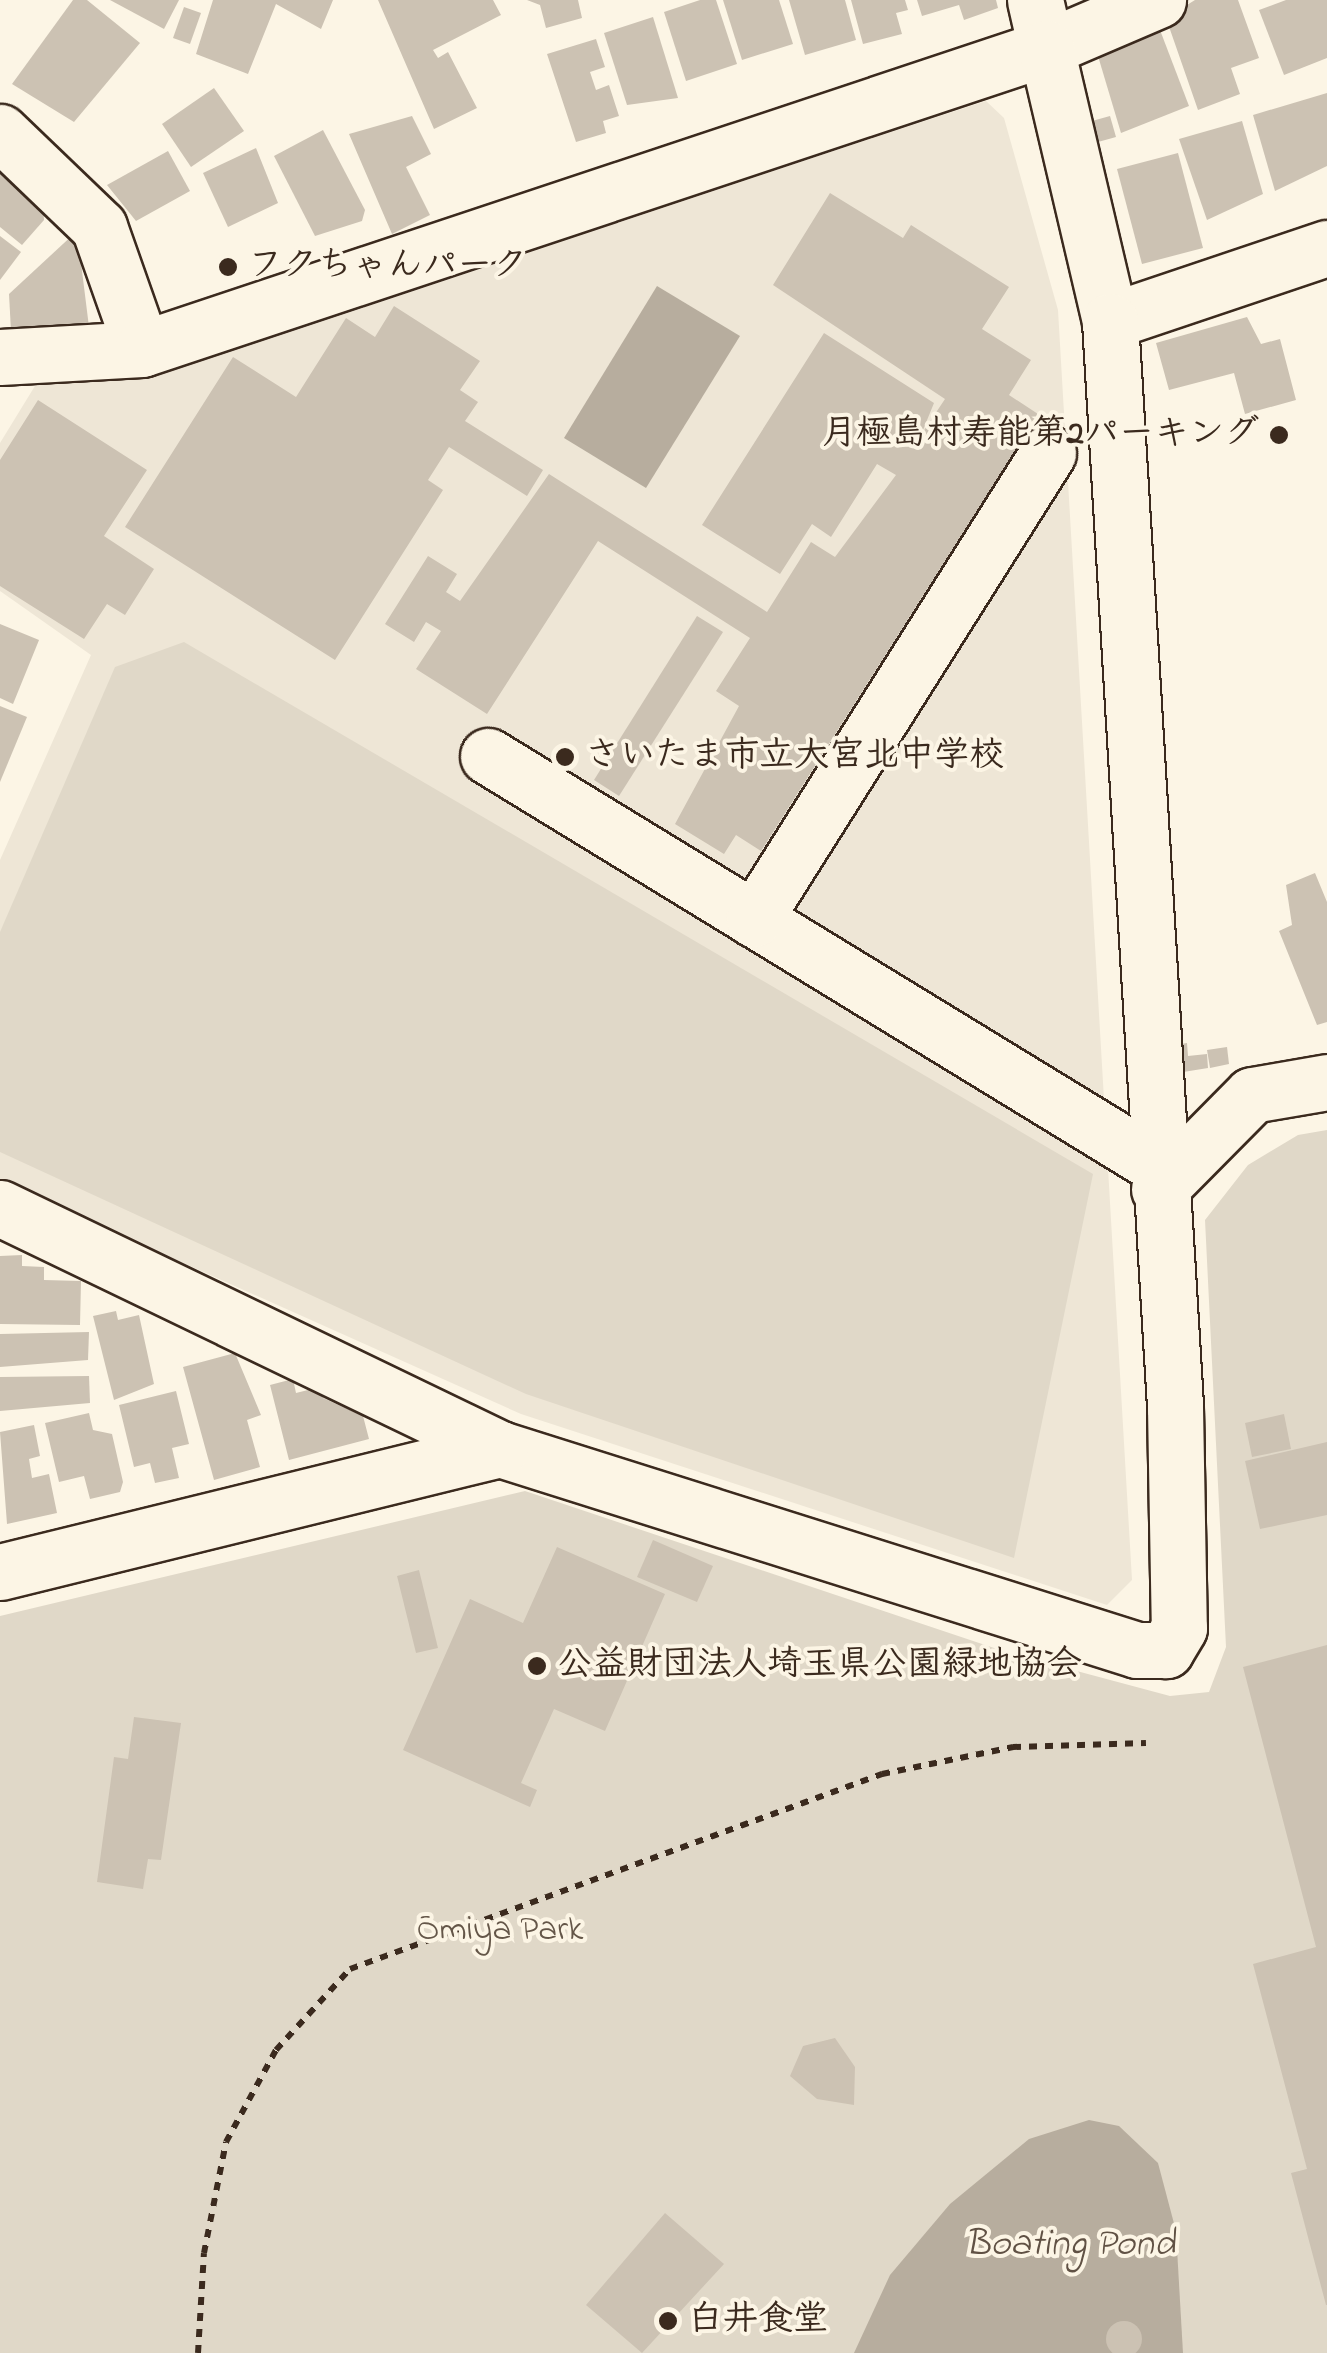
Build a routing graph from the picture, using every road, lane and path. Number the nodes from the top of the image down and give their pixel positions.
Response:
1 (1158, 0) edge
2 (1041, 24) edge
3 (0, 132) edge
4 (1327, 248) edge
5 (1110, 321) junction
6 (142, 349) junction
7 (0, 357) edge
8 (1048, 453) dead end
9 (488, 756) dead end
10 (754, 919) junction
11 (1327, 1082) edge
12 (1158, 1177) junction
13 (0, 1208) edge
14 (500, 1449) junction
15 (0, 1572) edge
16 (1146, 1743) dead end
17 (198, 2353) edge

1 - 2 street
2 - 5 street
2 - 6 street
3 - 6 street
4 - 5 street
5 - 12 street
6 - 7 street
8 - 10 street
9 - 10 street
10 - 12 street
11 - 12 street
12 - 14 street
13 - 14 street
14 - 15 street
16 - 17 path

